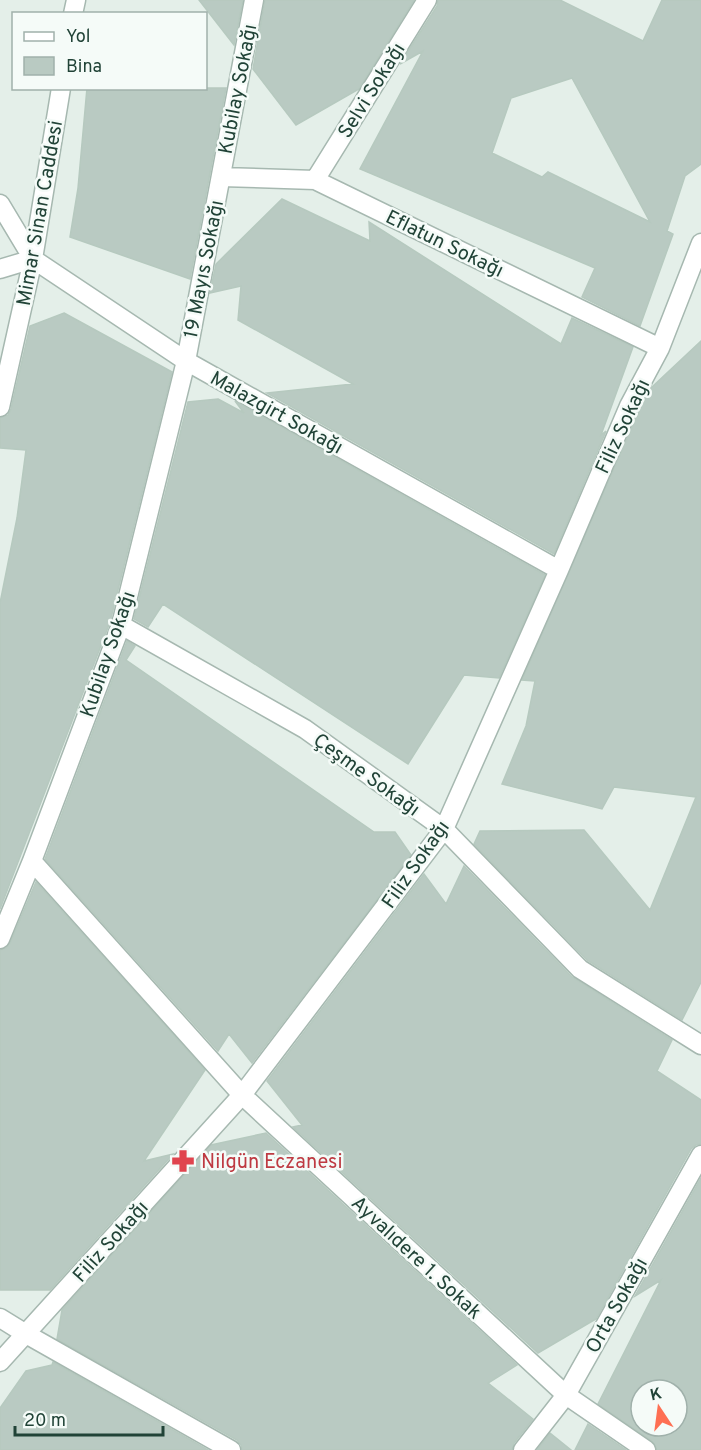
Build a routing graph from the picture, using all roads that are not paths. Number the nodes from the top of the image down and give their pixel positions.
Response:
1 (254, 0) edge
2 (427, 0) edge
3 (61, 90) edge
4 (221, 177) junction
5 (315, 180) junction
6 (0, 204) edge
7 (701, 243) edge
8 (33, 259) junction
9 (0, 269) edge
10 (660, 348) junction
11 (186, 361) junction
12 (0, 407) edge
13 (559, 570) junction
14 (121, 625) junction
15 (444, 829) junction
16 (32, 861) junction
17 (0, 939) edge
18 (701, 1045) edge
19 (242, 1095) junction
20 (701, 1155) edge
21 (0, 1317) edge
22 (26, 1334) junction
23 (0, 1362) edge
24 (566, 1395) junction
25 (231, 1450) edge
26 (523, 1450) edge
27 (646, 1450) edge

1 - 4 street, Kubilay Sokağı
2 - 5 street, Selvi Sokağı
3 - 8 street, Mimar Sinan Caddesi
4 - 5 street, Eflatun Sokağı
4 - 11 street, 19 Mayıs Sokağı
5 - 10 street, Eflatun Sokağı
6 - 8 street
7 - 10 street, Filiz Sokağı
8 - 9 street
8 - 11 street, Malazgirt Sokağı
8 - 12 street, Mimar Sinan Caddesi
10 - 13 street, Filiz Sokağı
11 - 13 street, Malazgirt Sokağı
11 - 14 street, Kubilay Sokağı
13 - 15 street, Filiz Sokağı
14 - 15 street, Çeşme Sokağı
14 - 16 street, Kubilay Sokağı
15 - 18 street, Çeşme Sokağı
15 - 19 street, Filiz Sokağı
16 - 17 street, Kubilay Sokağı
16 - 19 street, Ayvalıdere 1. Sokak
19 - 22 street, Filiz Sokağı
19 - 24 street, Ayvalıdere 1. Sokak
20 - 24 street, Orta Sokağı
21 - 22 street
22 - 23 street, Filiz Sokağı
22 - 25 street
24 - 26 street, Orta Sokağı
24 - 27 street, Ayvalıdere 1. Sokak

